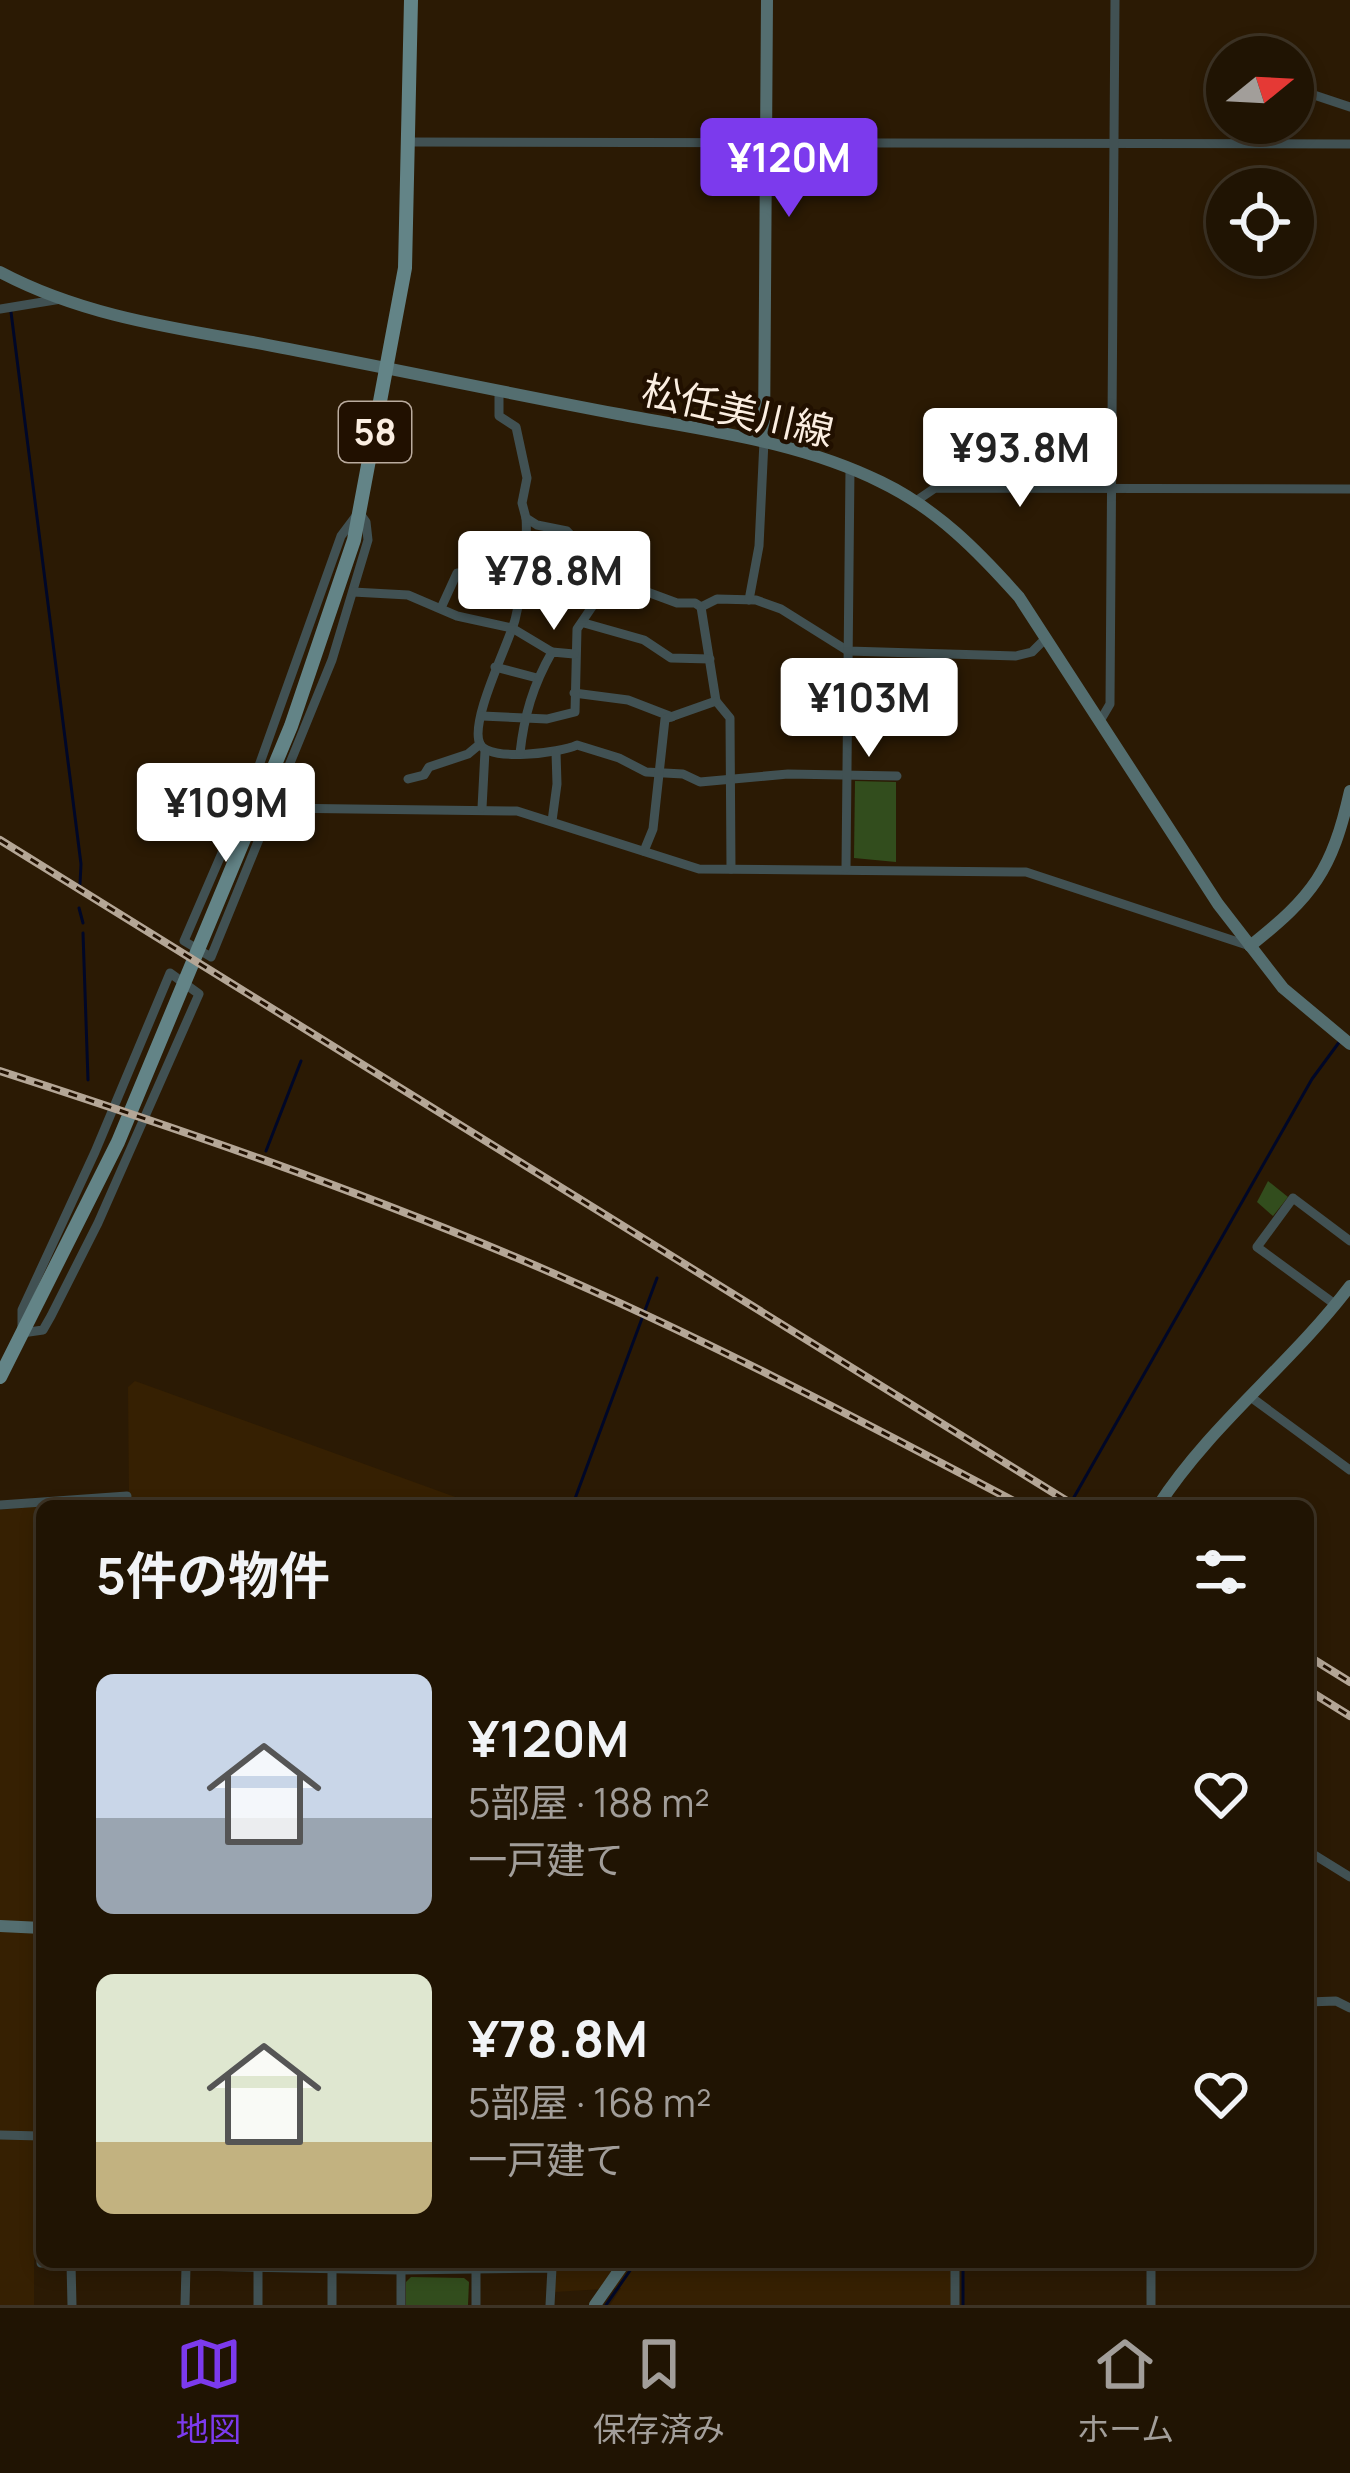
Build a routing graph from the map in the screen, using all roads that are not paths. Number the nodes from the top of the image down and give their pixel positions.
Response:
1 (411, 0) edge
2 (767, 0) edge
3 (1115, 0) edge
4 (1314, 95) edge
5 (1350, 107) edge
6 (766, 141) junction
7 (410, 142) junction
8 (1115, 142) junction
9 (1350, 144) edge
10 (0, 272) edge
11 (61, 299) junction
12 (0, 309) edge
13 (388, 367) junction
14 (499, 390) junction
15 (764, 441) junction
16 (850, 468) junction
17 (1113, 487) junction
18 (1350, 489) edge
19 (916, 501) junction
20 (359, 512) junction
21 (526, 518) junction
22 (521, 572) junction
23 (613, 576) junction
24 (353, 592) junction
25 (600, 597) junction
26 (749, 600) junction
27 (701, 607) junction
28 (441, 608) junction
29 (584, 623) junction
30 (512, 628) junction
31 (1046, 638) junction
32 (848, 651) junction
33 (552, 652) junction
34 (574, 654) junction
35 (710, 659) junction
36 (495, 667) junction
37 (537, 678) junction
38 (574, 693) junction
39 (716, 701) junction
40 (482, 716) junction
41 (524, 717) junction
42 (671, 717) junction
43 (1100, 721) junction
44 (483, 747) junction
45 (556, 752) junction
46 (520, 753) junction
47 (658, 772) junction
48 (847, 776) junction
49 (897, 776) dead end
50 (408, 778) dead end
51 (731, 781) junction
52 (1350, 791) edge
53 (275, 808) junction
54 (482, 808) junction
55 (552, 821) junction
56 (644, 851) junction
57 (846, 868) junction
58 (730, 869) junction
59 (1250, 946) junction
60 (1345, 1040) edge
61 (1350, 1241) edge
62 (1350, 1286) edge
63 (1336, 1305) junction
64 (22, 1333) junction
65 (0, 1377) edge
66 (1252, 1398) junction
67 (1350, 1470) edge
68 (127, 1496) dead end
69 (71, 1500) edge
70 (1162, 1500) edge
71 (36, 1502) edge
72 (0, 1505) edge
73 (1314, 1855) edge
74 (1350, 1877) edge
75 (0, 1926) edge
76 (36, 1928) edge
77 (1314, 2002) edge
78 (1350, 2008) edge
79 (0, 2135) edge
80 (36, 2136) edge
81 (71, 2268) edge
82 (186, 2268) edge
83 (258, 2268) edge
84 (332, 2268) edge
85 (355, 2268) edge
86 (476, 2268) junction
87 (621, 2268) edge
88 (955, 2268) edge
89 (1151, 2268) edge
90 (401, 2270) junction
91 (72, 2305) edge
92 (185, 2305) edge
93 (258, 2305) edge
94 (332, 2305) edge
95 (401, 2305) edge
96 (476, 2305) edge
97 (550, 2305) edge
98 (595, 2305) edge
99 (955, 2305) edge
100 (1151, 2305) edge

1 - 7 main road, 58
2 - 6 main road
3 - 8 street
4 - 5 street
6 - 7 street
6 - 8 street
6 - 15 main road
7 - 13 main road, 58
8 - 9 street
8 - 17 street
10 - 11 main road, 松任美川線
11 - 12 street
11 - 13 main road, 松任美川線
13 - 14 main road, 松任美川線
13 - 20 main road, 58
14 - 15 main road, 松任美川線
14 - 21 street
15 - 16 main road, 松任美川線
15 - 26 street
16 - 19 main road, 松任美川線
16 - 32 street
17 - 18 street
17 - 19 street
17 - 43 street
19 - 31 main road, 松任美川線
20 - 24 street
20 - 53 street
20 - 64 main road, 58
21 - 22 street
21 - 23 street
22 - 25 street
22 - 28 street
22 - 30 street
23 - 25 street
23 - 27 street
24 - 28 street
24 - 53 street
25 - 29 street
26 - 27 street
26 - 32 street
27 - 35 street
28 - 30 street
29 - 34 street
29 - 35 street
30 - 33 street
30 - 36 street
31 - 32 street
31 - 43 main road, 松任美川線
32 - 48 street
33 - 34 street
33 - 37 street
34 - 38 street
35 - 39 street
36 - 37 street
36 - 40 street
37 - 41 street
38 - 41 street
38 - 42 street
39 - 42 street
39 - 51 street
40 - 41 street
40 - 44 street
41 - 46 street
42 - 47 street
43 - 59 main road, 松任美川線
44 - 46 street
44 - 50 street
44 - 54 street
45 - 46 street
45 - 47 street
45 - 55 street
47 - 51 street
47 - 56 street
48 - 49 street
48 - 51 street
48 - 57 street
51 - 58 street
52 - 59 main road
53 - 54 street
54 - 55 street
55 - 56 street
56 - 58 street
57 - 58 street
57 - 59 street
59 - 60 main road, 松任美川線
61 - 63 street
62 - 63 main road
63 - 66 main road
64 - 64 street
64 - 65 main road, 58
66 - 67 street
66 - 70 main road
68 - 69 street
71 - 72 street
73 - 74 street
75 - 76 main road
77 - 78 street
79 - 80 street
81 - 91 street
82 - 92 street
83 - 93 street
84 - 94 street
85 - 90 street
86 - 90 street
86 - 96 street
86 - 97 street
87 - 98 main road
88 - 99 street
89 - 100 street
90 - 95 street

